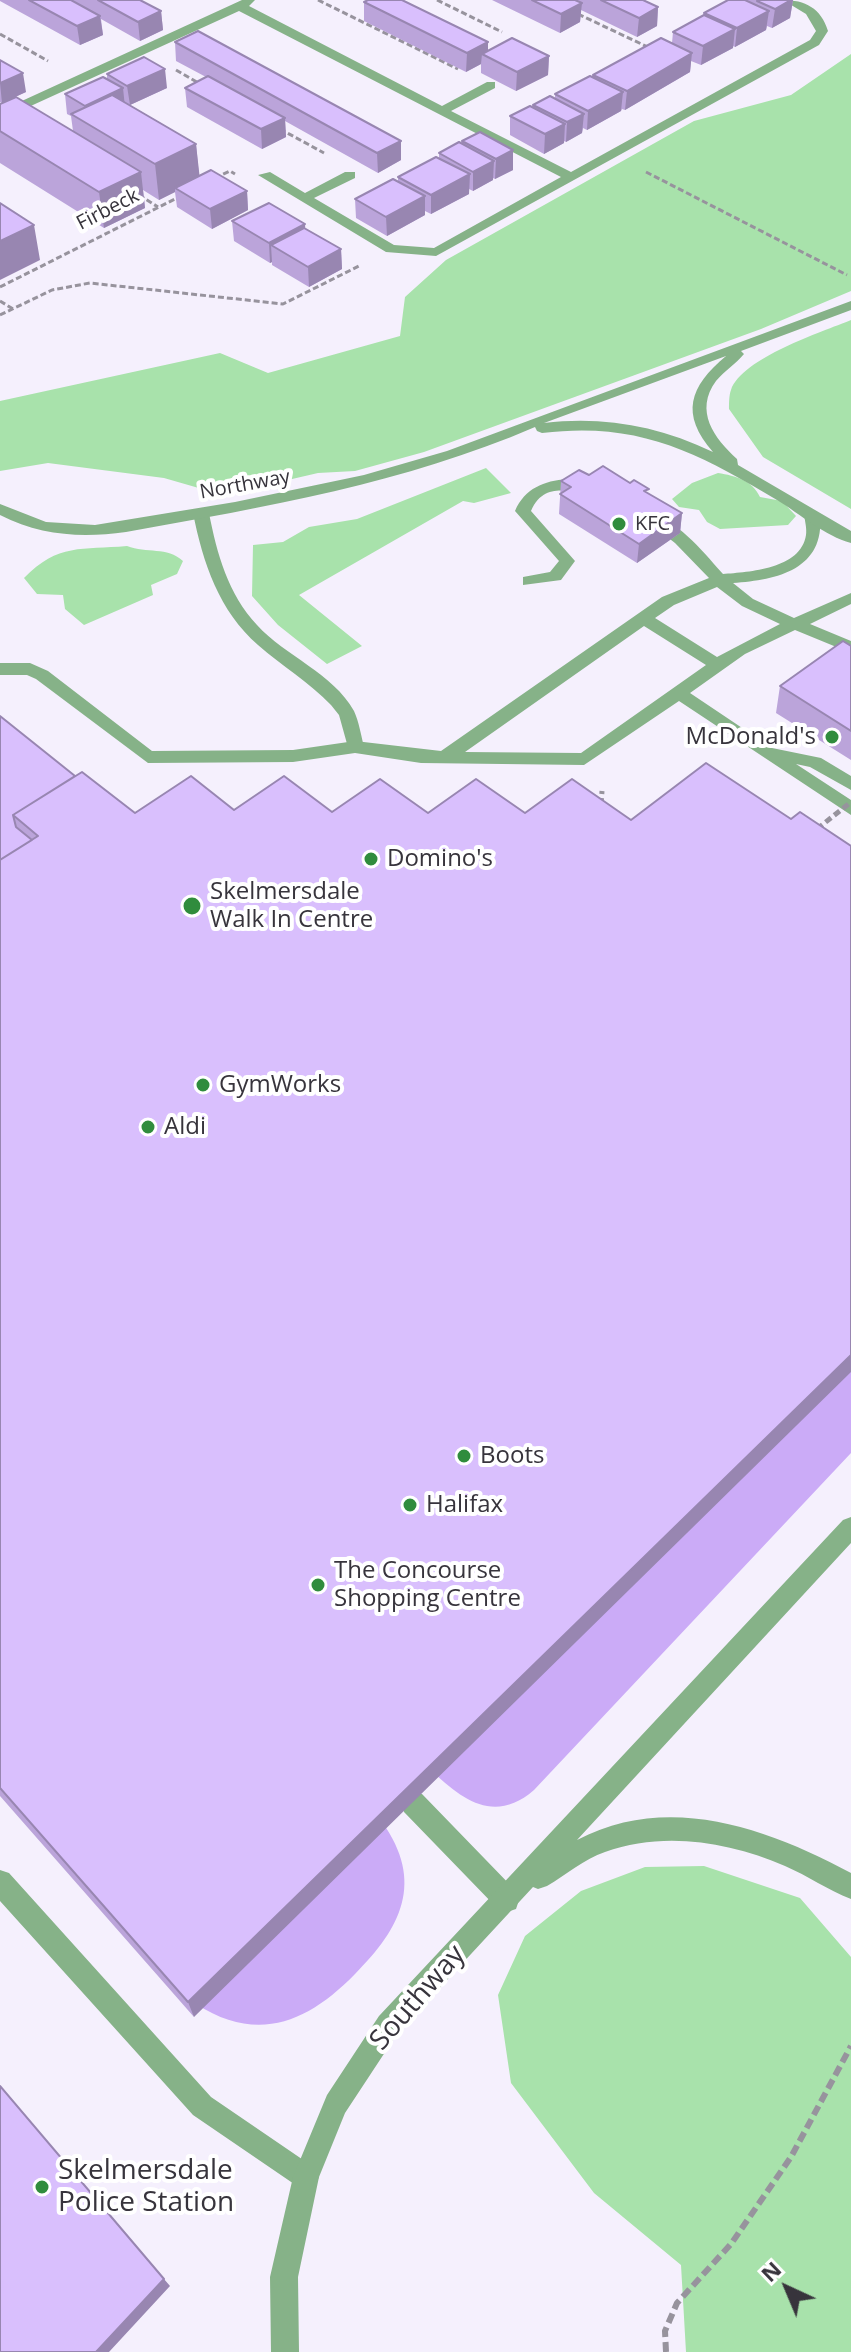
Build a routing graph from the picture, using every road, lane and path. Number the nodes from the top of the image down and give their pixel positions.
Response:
1 (318, 0) edge
2 (437, 0) edge
3 (789, 0) edge
4 (245, 3) edge
5 (367, 12) edge
6 (576, 13) edge
7 (355, 18) junction
8 (502, 32) dead end
9 (0, 34) edge
10 (142, 51) junction
11 (662, 54) edge
12 (80, 79) junction
13 (491, 85) joint
14 (209, 88) edge
15 (441, 111) junction
16 (0, 116) edge
17 (276, 126) edge
18 (644, 171) dead end
19 (265, 175) joint
20 (350, 175) joint
21 (570, 177) junction
22 (208, 182) edge
23 (133, 192) edge
24 (184, 194) edge
25 (305, 198) junction
26 (159, 207) junction
27 (391, 249) junction
28 (851, 277) edge
29 (0, 287) edge
30 (0, 301) edge
31 (851, 305) edge
32 (13, 309) junction
33 (0, 315) edge
34 (753, 342) junction
35 (495, 440) junction
36 (760, 485) junction
37 (603, 490) edge
38 (0, 509) edge
39 (201, 513) junction
40 (643, 514) edge
41 (812, 515) junction
42 (851, 538) edge
43 (722, 579) junction
44 (529, 581) dead end
45 (851, 598) edge
46 (644, 618) junction
47 (797, 625) junction
48 (851, 648) edge
49 (719, 666) junction
50 (0, 669) edge
51 (679, 693) junction
52 (355, 747) junction
53 (769, 752) junction
54 (445, 757) junction
55 (851, 784) edge
56 (602, 791) dead end
57 (851, 802) edge
58 (851, 809) edge
59 (600, 817) edge
60 (811, 824) edge
61 (823, 831) edge
62 (810, 835) edge
63 (851, 1527) edge
64 (413, 1803) edge
65 (0, 1882) edge
66 (851, 1887) edge
67 (513, 1894) junction
68 (851, 2046) edge
69 (306, 2177) junction
70 (285, 2352) edge
71 (666, 2352) edge

1 - 7 path
2 - 8 path
3 - 21 street
4 - 10 street
4 - 15 street
5 - 7 path
6 - 11 path
7 - 13 path
9 - 12 path
10 - 12 street
10 - 14 path
12 - 16 street
13 - 15 street
15 - 21 street
17 - 20 path
18 - 28 path
19 - 22 path
19 - 25 street
20 - 25 street
21 - 27 street
23 - 26 path, Firbeck
24 - 26 path
25 - 27 street
26 - 29 path, Firbeck
27 - 32 path
30 - 32 path
31 - 34 street, Northway
32 - 33 path
34 - 35 street, Northway
34 - 36 street
35 - 36 street, Northway
35 - 39 street, Northway
36 - 41 street, Northway
37 - 44 street
38 - 39 street, Northway
39 - 52 street
40 - 43 street
41 - 42 street, Northway
41 - 43 street
43 - 46 street
43 - 47 street
45 - 47 street
46 - 49 street
46 - 54 street
47 - 48 street
47 - 49 street
49 - 51 street
50 - 52 street
51 - 53 street
51 - 54 street
52 - 54 street
53 - 55 street
53 - 58 street
56 - 59 path
57 - 62 path, bridge
60 - 61 path
63 - 67 street, Southway
64 - 67 street
65 - 69 street
66 - 67 street, Southway
67 - 69 street, Southway
68 - 71 path
69 - 70 street, Southway

